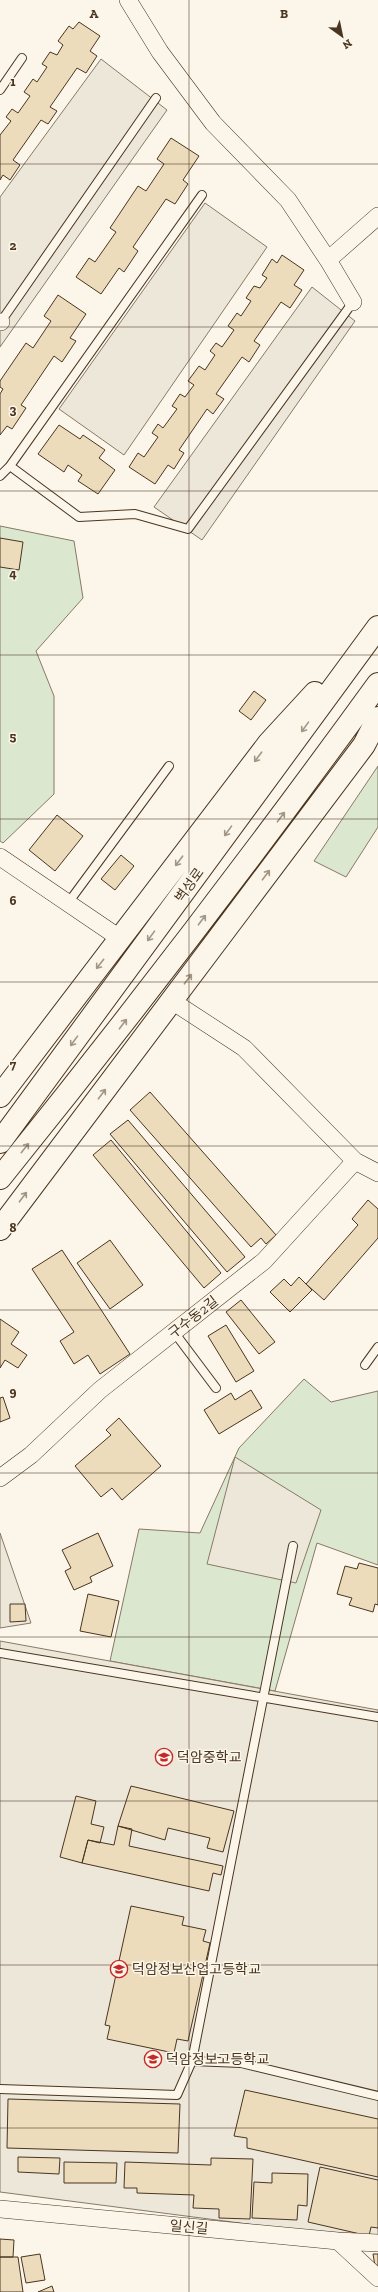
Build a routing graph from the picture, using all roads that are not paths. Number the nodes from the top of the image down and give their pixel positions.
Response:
1 (128, 0) edge
2 (22, 58) dead end
3 (0, 90) edge
4 (156, 98) dead end
5 (202, 195) dead end
6 (378, 216) edge
7 (328, 260) junction
8 (353, 302) joint
9 (0, 322) edge
10 (10, 466) junction
11 (0, 476) edge
12 (378, 626) edge
13 (378, 684) edge
14 (378, 718) edge
15 (169, 766) dead end
16 (0, 857) edge
17 (68, 903) junction
18 (117, 942) junction
19 (172, 1000) junction
20 (7, 1082) edge
21 (0, 1096) edge
22 (0, 1142) edge
23 (355, 1161) junction
24 (378, 1173) edge
25 (0, 1178) edge
26 (0, 1229) edge
27 (174, 1332) junction
28 (378, 1347) edge
29 (365, 1365) dead end
30 (216, 1388) dead end
31 (0, 1478) edge
32 (293, 1546) dead end
33 (0, 1653) edge
34 (264, 1698) junction
35 (378, 1717) edge
36 (192, 2061) junction
37 (0, 2089) edge
38 (378, 2096) edge
39 (0, 2209) edge
40 (338, 2241) junction
41 (378, 2243) edge
42 (378, 2278) edge

1 - 7 street
2 - 3 lane
4 - 9 lane
5 - 10 lane
6 - 7 street
7 - 8 street
8 - 10 lane
10 - 11 lane
12 -> 18 main road
12 -> 22 main road, 벽성로
25 -> 13 main road
19 -> 14 main road
15 - 17 lane
16 - 17 street
17 - 18 street
18 -> 20 main road
19 - 23 street
26 -> 19 main road
20 - 21 main road
23 - 24 street
23 - 27 street, 구수동2길
27 - 30 lane
27 - 31 street, 구수동2길
28 - 29 lane
32 - 34 lane
33 - 34 lane
34 - 35 lane
34 - 36 lane
36 - 37 lane
36 - 38 lane
39 - 40 street, 일신길
40 - 41 street, 일신길
40 - 42 street

